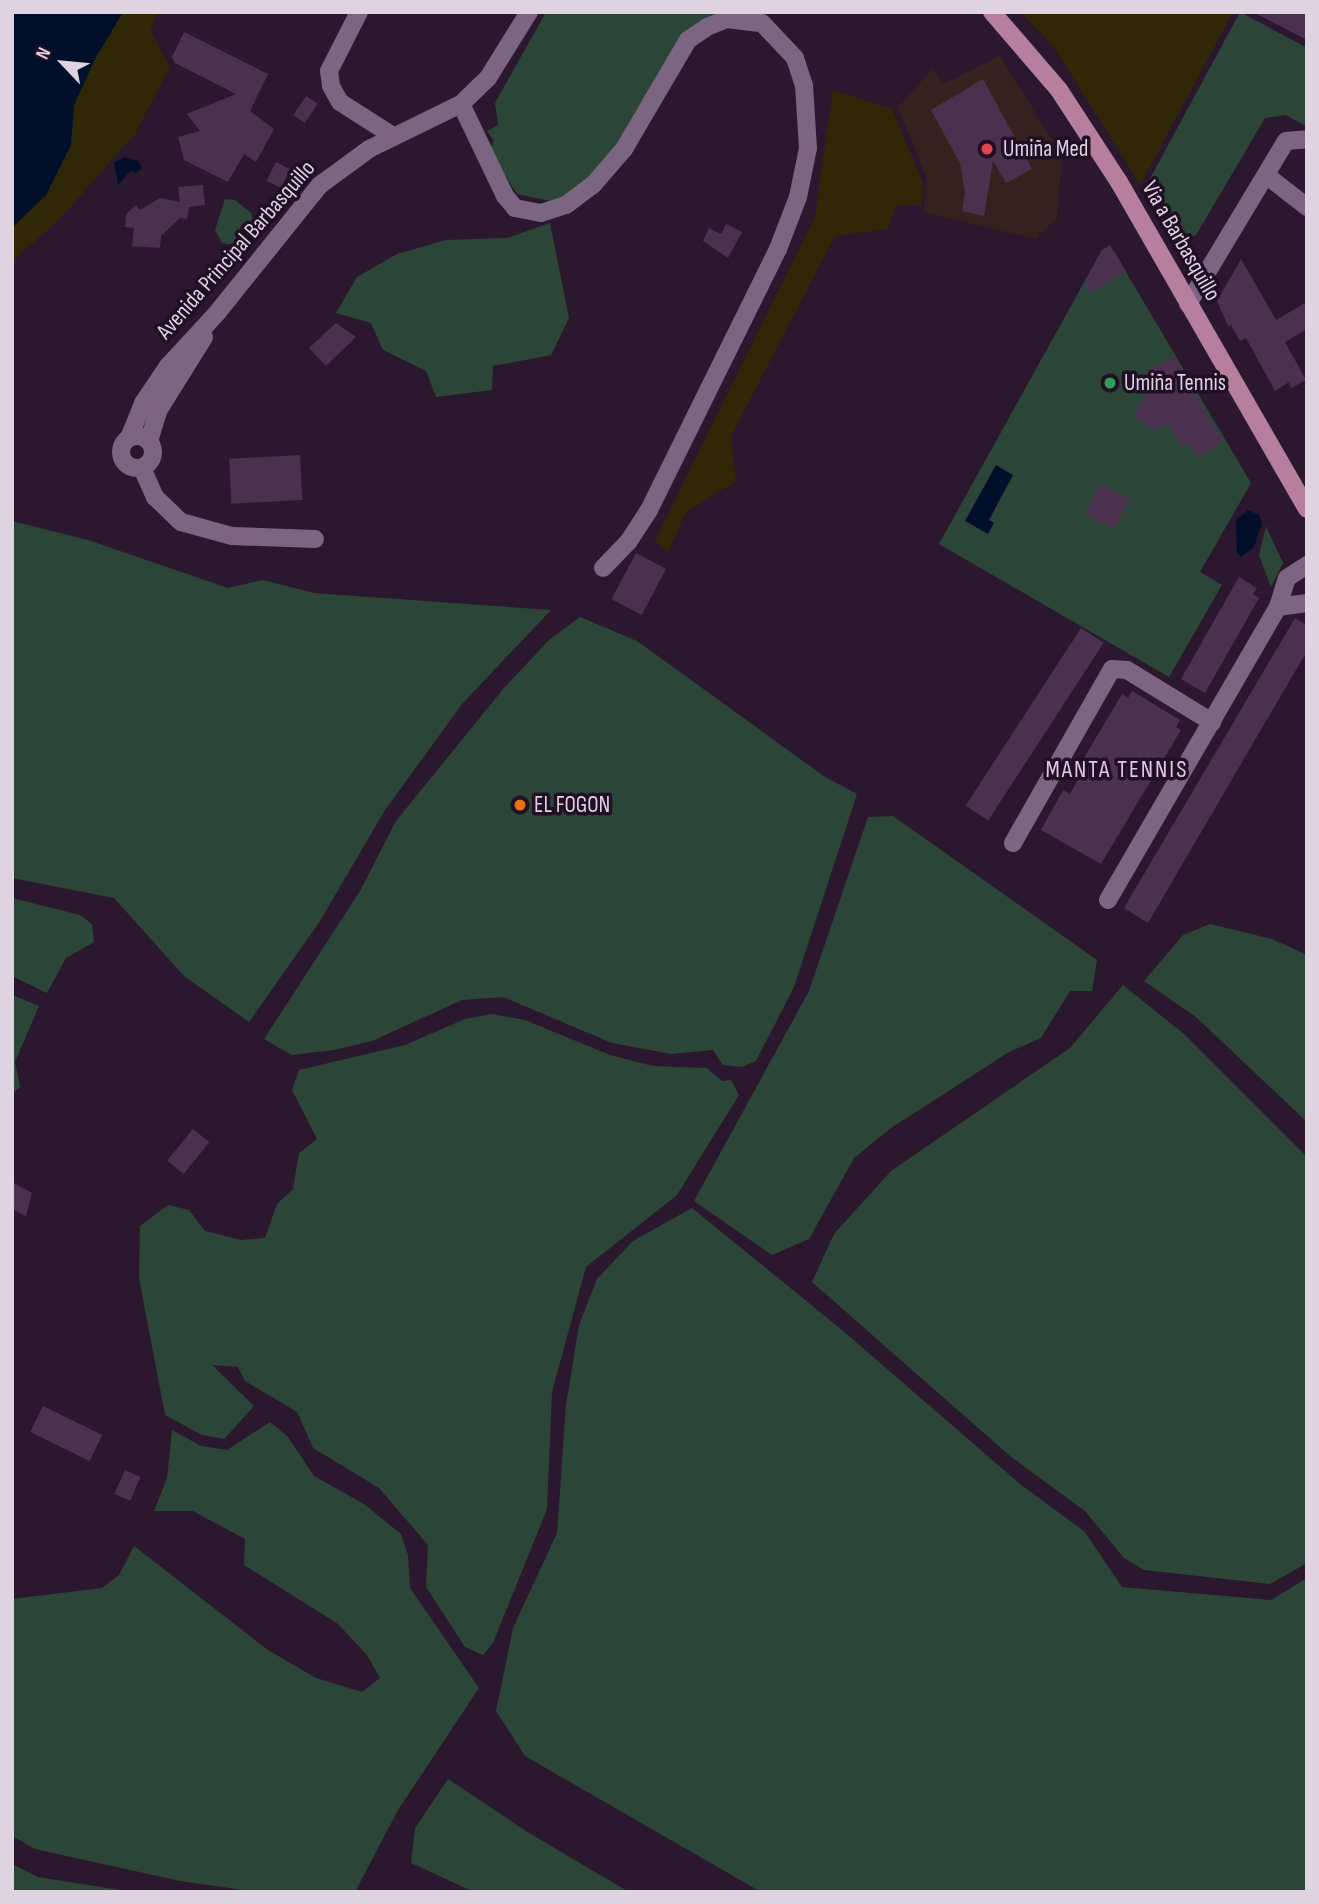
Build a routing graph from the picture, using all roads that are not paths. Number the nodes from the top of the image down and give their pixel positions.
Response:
1 (359, 12) edge
2 (529, 12) edge
3 (992, 12) edge
4 (461, 104) junction
5 (393, 136) junction
6 (1307, 139) edge
7 (1266, 175) junction
8 (1307, 207) edge
9 (1188, 303) junction
10 (155, 399) junction
11 (129, 438) junction
12 (149, 441) junction
13 (142, 468) junction
14 (1307, 509) edge
15 (315, 540) dead end
16 (1307, 565) edge
17 (603, 568) dead end
18 (1307, 603) edge
19 (1278, 607) junction
20 (1212, 722) junction
21 (1013, 843) dead end
22 (1108, 900) dead end

1 - 5 street
2 - 4 street, Avenida Principal Barbasquillo
3 - 9 main road, Via a Barbasquillo
4 - 5 street, Avenida Principal Barbasquillo
4 - 17 street
5 - 10 street, Avenida Principal Barbasquillo
6 - 7 street
7 - 8 street
7 - 9 street
9 - 14 main road, Via a Barbasquillo
10 - 11 street
10 - 12 street
11 - 12 street
11 - 13 street
12 - 13 street
13 - 15 street
16 - 19 street
18 - 19 street
19 - 20 street
20 - 21 street
20 - 22 street

